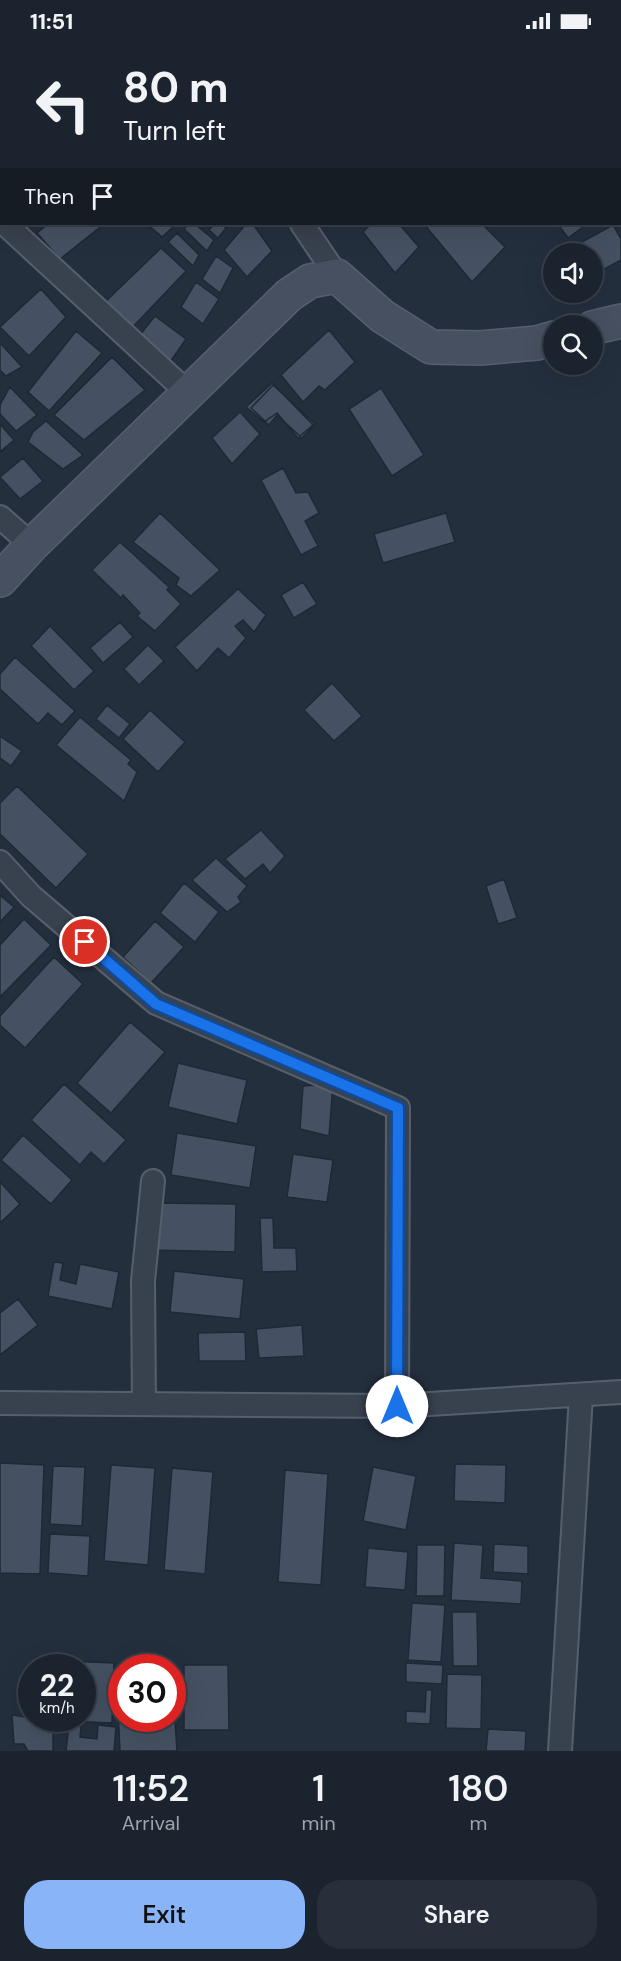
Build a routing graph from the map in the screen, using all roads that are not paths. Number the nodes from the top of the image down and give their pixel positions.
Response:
1 (7, 225) edge
2 (304, 225) edge
3 (337, 276) junction
4 (621, 321) edge
5 (603, 325) edge
6 (543, 341) edge
7 (188, 393) junction
8 (0, 517) edge
9 (32, 545) junction
10 (0, 580) edge
11 (0, 862) edge
12 (153, 1181) dead end
13 (621, 1392) edge
14 (581, 1395) junction
15 (0, 1402) edge
16 (144, 1404) junction
17 (397, 1406) junction
18 (560, 1751) edge

1 - 7 street
2 - 3 street
3 - 6 street
3 - 7 street
4 - 5 street
7 - 9 street
8 - 9 street
9 - 10 street
11 - 17 street
12 - 16 street
13 - 14 street
14 - 17 street
14 - 18 street
15 - 16 street
16 - 17 street

